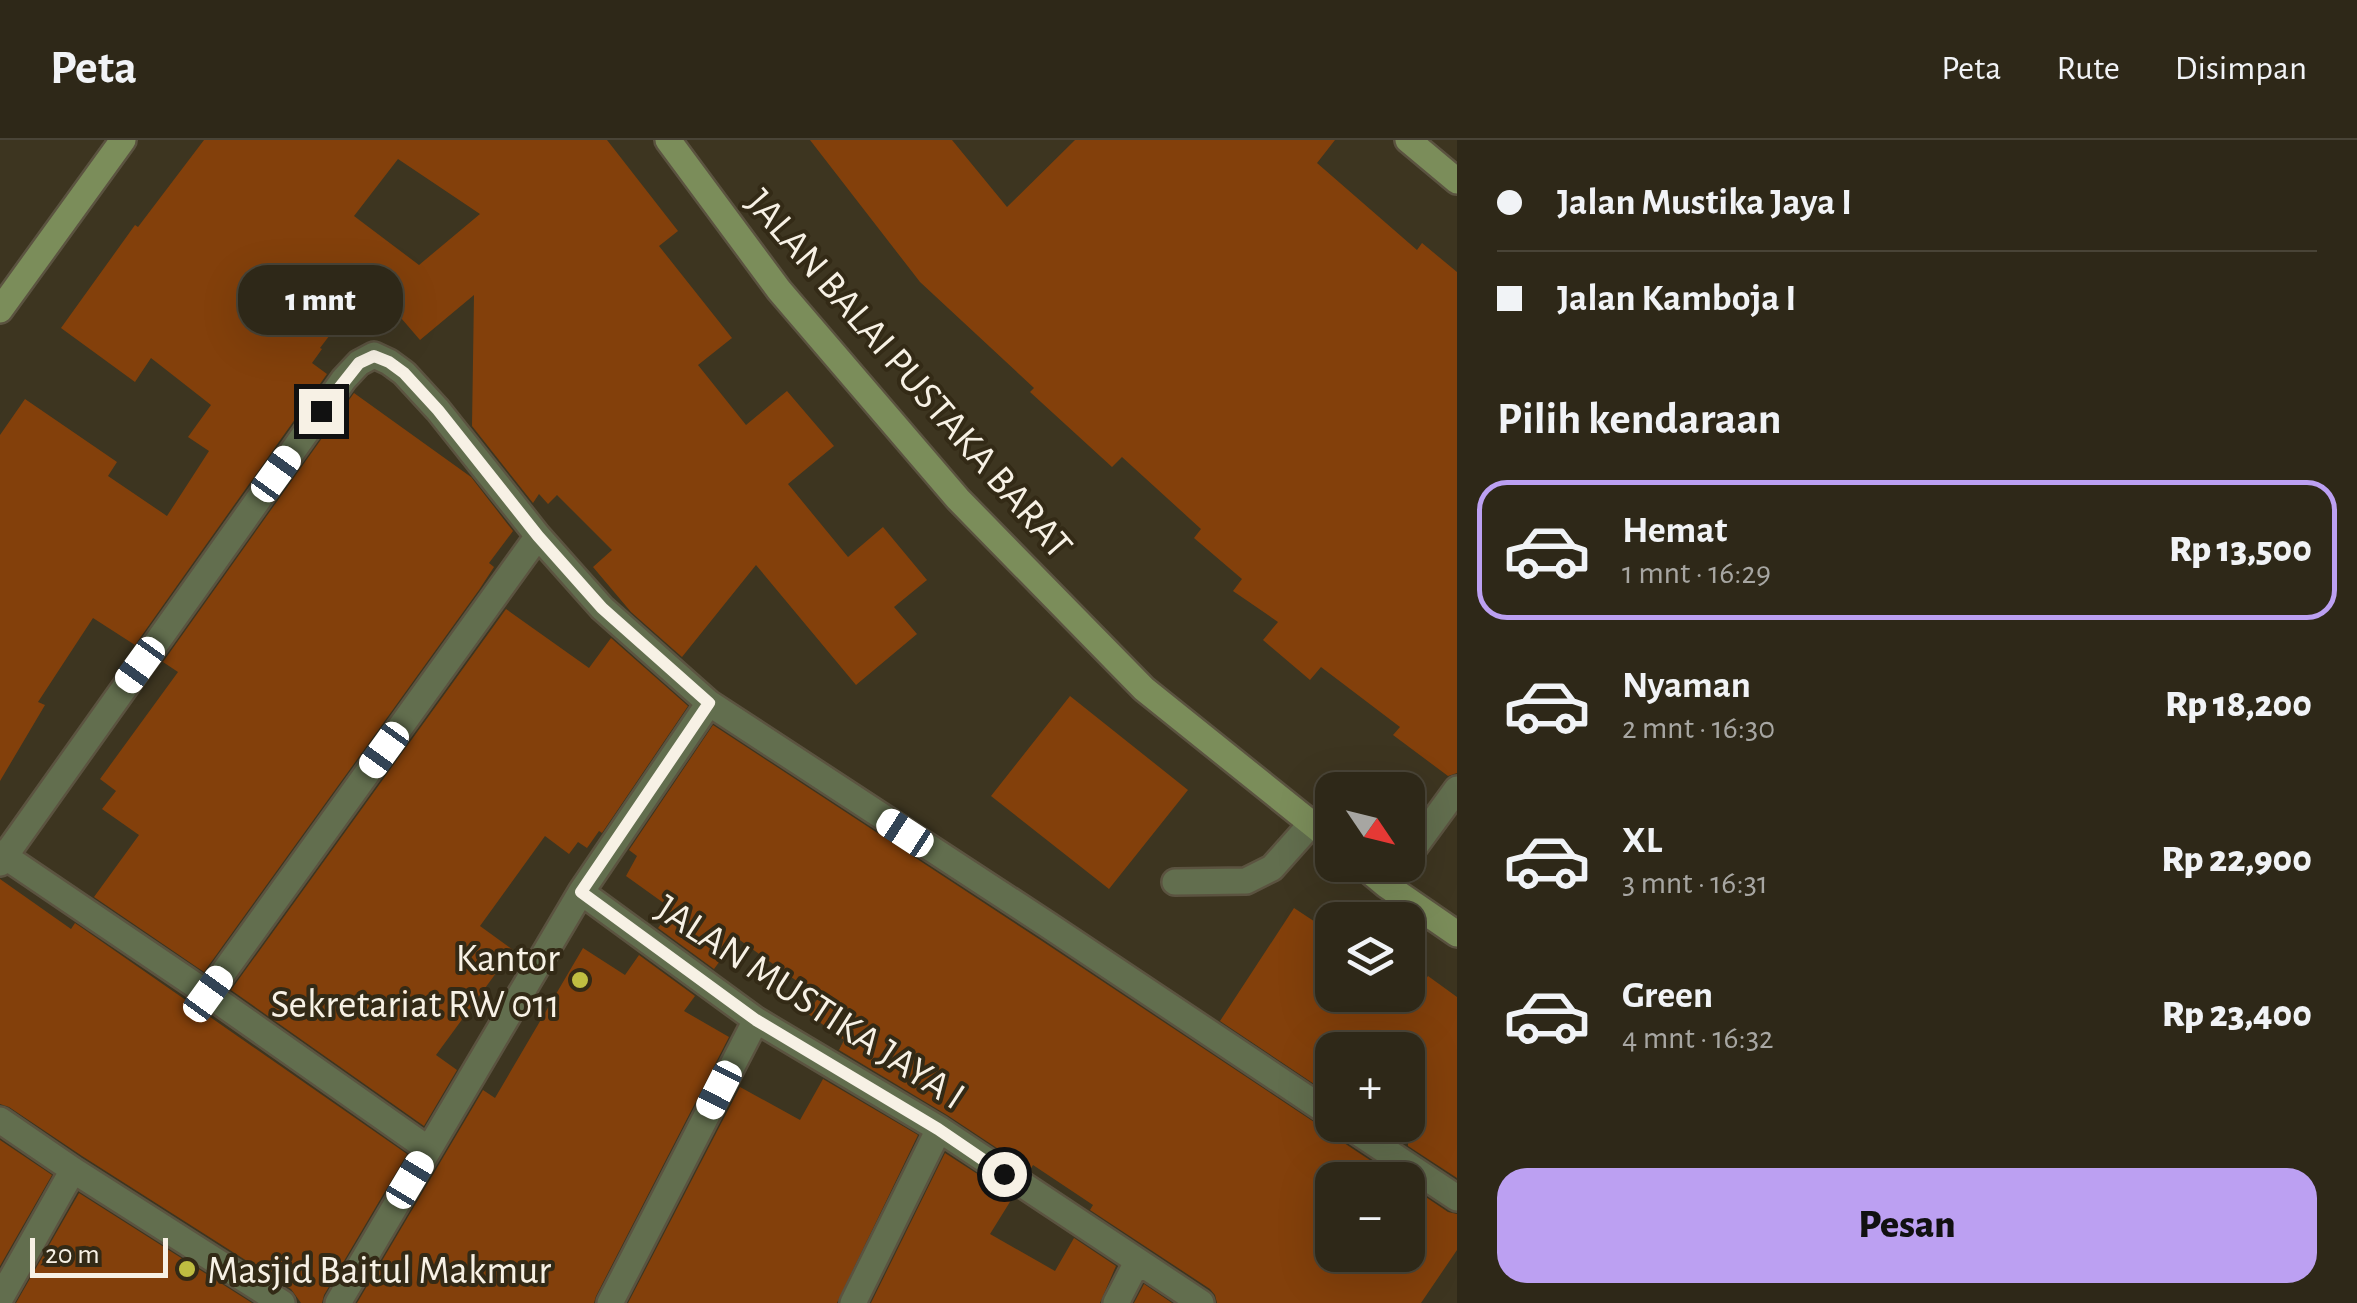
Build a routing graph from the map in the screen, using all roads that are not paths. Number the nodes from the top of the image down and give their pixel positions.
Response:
1 (123, 140) edge
2 (668, 140) edge
3 (1408, 140) edge
4 (1457, 181) edge
5 (0, 310) edge
6 (538, 536) junction
7 (709, 703) junction
8 (1457, 789) edge
9 (1312, 823) junction
10 (1315, 826) edge
11 (1425, 833) edge
12 (2, 857) edge
13 (1175, 882) dead end
14 (1401, 882) edge
15 (581, 892) junction
16 (1457, 934) edge
17 (208, 994) junction
18 (756, 1020) junction
19 (1315, 1104) edge
20 (0, 1120) edge
21 (938, 1129) junction
22 (1373, 1142) edge
23 (428, 1149) junction
24 (73, 1170) junction
25 (1457, 1198) edge
26 (1137, 1262) junction
27 (0, 1299) edge
28 (282, 1303) edge
29 (338, 1303) edge
30 (610, 1303) edge
31 (853, 1303) edge
32 (1116, 1303) edge
33 (1201, 1303) edge

1 - 5 street
2 - 9 street, JALAN BALAI PUSTAKA BARAT
3 - 4 street
6 - 7 street
6 - 12 street
6 - 17 street
7 - 15 street
7 - 19 street
8 - 11 street
9 - 10 street, JALAN BALAI PUSTAKA BARAT
9 - 13 street
12 - 17 street
14 - 16 street
15 - 18 street, JALAN MUSTIKA JAYA I
15 - 23 street
17 - 23 street
18 - 21 street, JALAN MUSTIKA JAYA I
18 - 30 street
20 - 24 street
21 - 26 street, JALAN MUSTIKA JAYA I
21 - 31 street
22 - 25 street
23 - 29 street
24 - 27 street
24 - 28 street
26 - 32 street
26 - 33 street, JALAN MUSTIKA JAYA I

